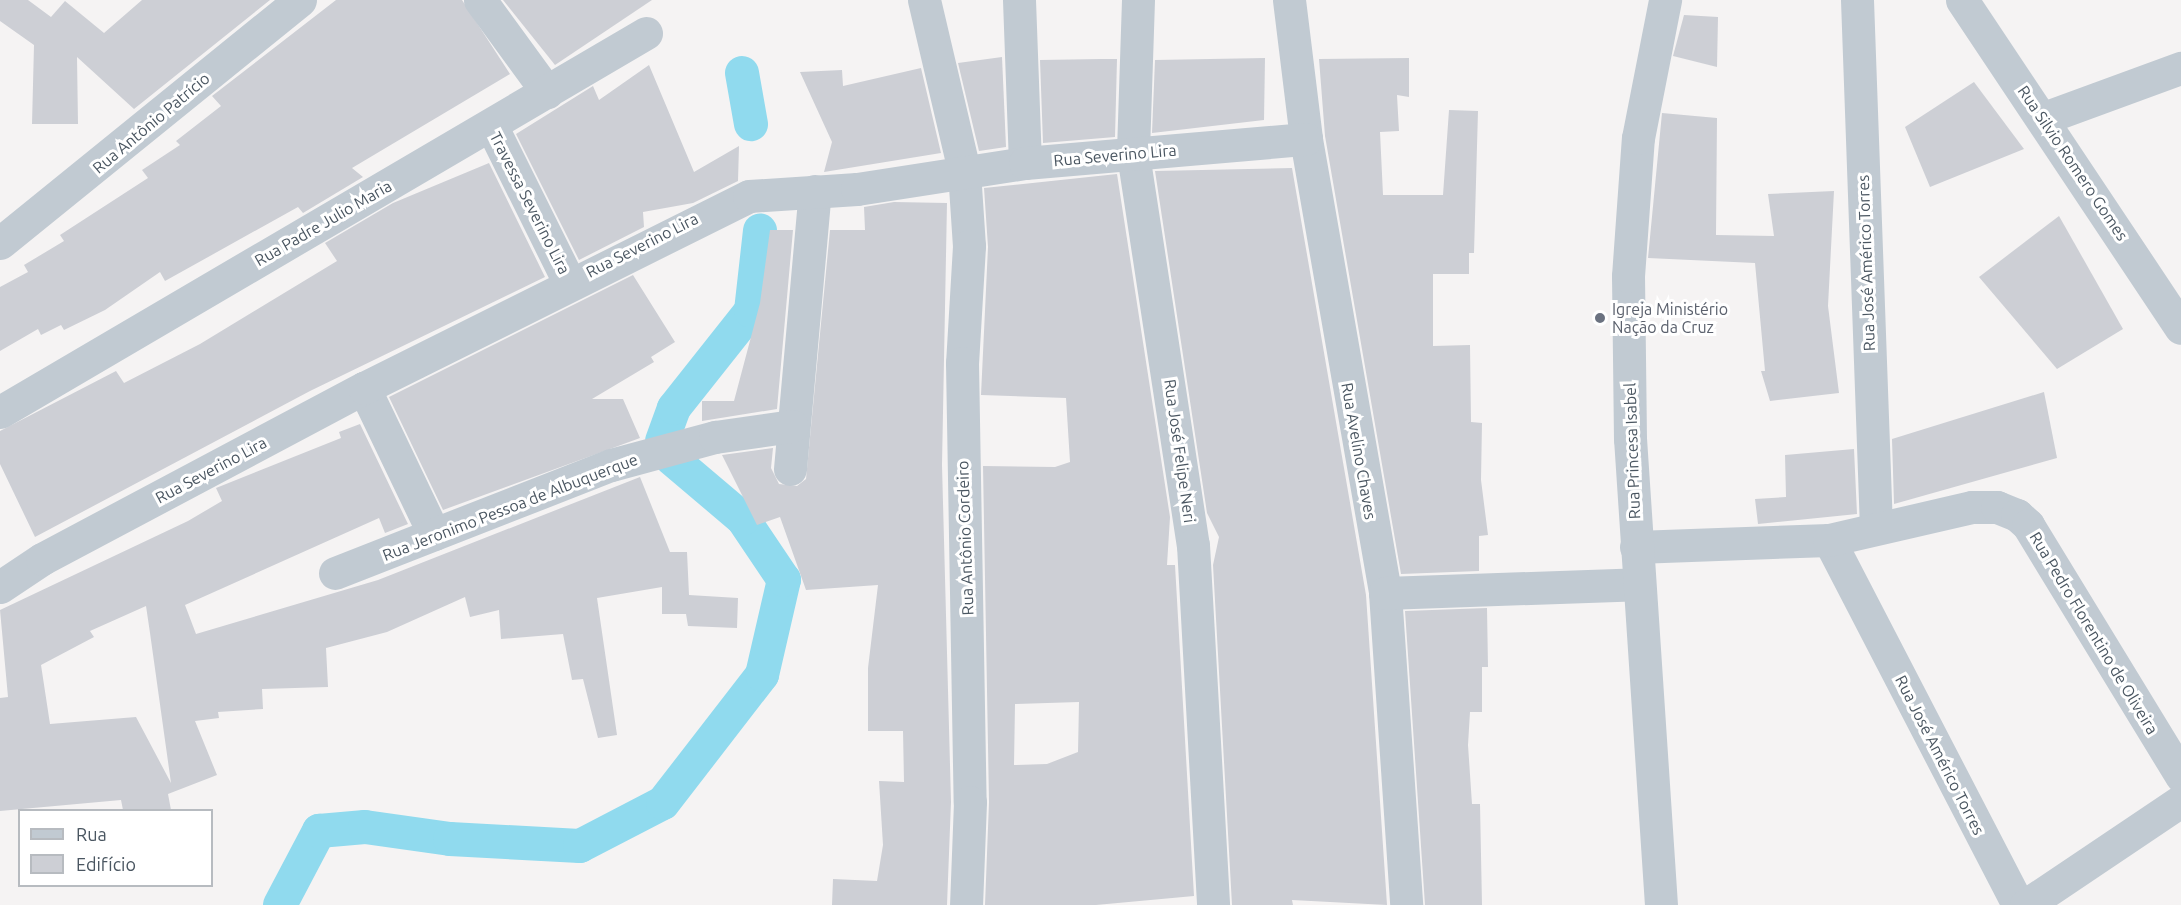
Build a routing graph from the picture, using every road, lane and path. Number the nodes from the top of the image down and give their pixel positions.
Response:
1 (300, 0) edge
2 (480, 0) edge
3 (924, 0) edge
4 (1019, 0) edge
5 (1137, 0) edge
6 (1289, 0) edge
7 (1665, 0) edge
8 (1857, 0) edge
9 (1962, 0) edge
10 (646, 33) dead end
11 (2181, 68) edge
12 (547, 92) junction
13 (2044, 118) junction
14 (491, 125) junction
15 (1306, 139) junction
16 (1133, 154) junction
17 (1025, 163) junction
18 (964, 171) junction
19 (815, 191) junction
20 (0, 243) edge
21 (569, 282) junction
22 (2181, 328) edge
23 (364, 388) junction
24 (0, 412) edge
25 (792, 426) junction
26 (790, 469) dead end
27 (1876, 527) junction
28 (434, 534) junction
29 (1829, 540) junction
30 (1636, 547) junction
31 (0, 555) edge
32 (42, 559) junction
33 (335, 573) dead end
34 (1638, 584) junction
35 (0, 587) edge
36 (1385, 594) junction
37 (2181, 776) edge
38 (2181, 801) edge
39 (966, 905) edge
40 (1213, 905) edge
41 (1406, 905) edge
42 (1661, 905) edge
43 (2018, 905) edge
44 (2026, 905) edge

1 - 20 street, Rua Antônio Patrício
2 - 12 street
3 - 18 street, Rua Antônio Cordeiro
4 - 17 street
5 - 16 street, Rua José Felipe Neri
6 - 15 street, Rua Avelino Chaves
7 - 30 street, Rua Princesa Isabel
8 - 27 street, Rua José Américo Torres
9 - 13 street, Rua Silvio Romero Gomes
10 - 12 street, Rua Padre Julio Maria
11 - 13 street
12 - 14 street, Rua Padre Julio Maria
13 - 22 street, Rua Silvio Romero Gomes
14 - 21 street, Travessa Severino Lira
14 - 24 street, Rua Padre Julio Maria
15 - 16 street, Rua Severino Lira
15 - 36 street, Rua Avelino Chaves
16 - 17 street, Rua Severino Lira
16 - 40 street, Rua José Felipe Neri
17 - 18 street, Rua Severino Lira
18 - 19 street, Rua Severino Lira
18 - 39 street, Rua Antônio Cordeiro
19 - 21 street, Rua Severino Lira
19 - 25 street
21 - 23 street, Rua Severino Lira
23 - 28 street
23 - 32 street, Rua Severino Lira
25 - 26 street
25 - 28 street, Rua Jeronimo Pessoa de Albuquerque
27 - 29 street, Rua Pedro Florentino de Oliveira
27 - 37 street, Rua Pedro Florentino de Oliveira
28 - 33 street, Rua Jeronimo Pessoa de Albuquerque
29 - 30 street, Rua Pedro Florentino de Oliveira
29 - 43 street, Rua José Américo Torres
30 - 34 street, Rua Princesa Isabel
31 - 32 street
32 - 35 street, Rua Severino Lira
34 - 36 street
34 - 42 street, Rua Princesa Isabel
36 - 41 street, Rua Avelino Chaves
38 - 44 street

